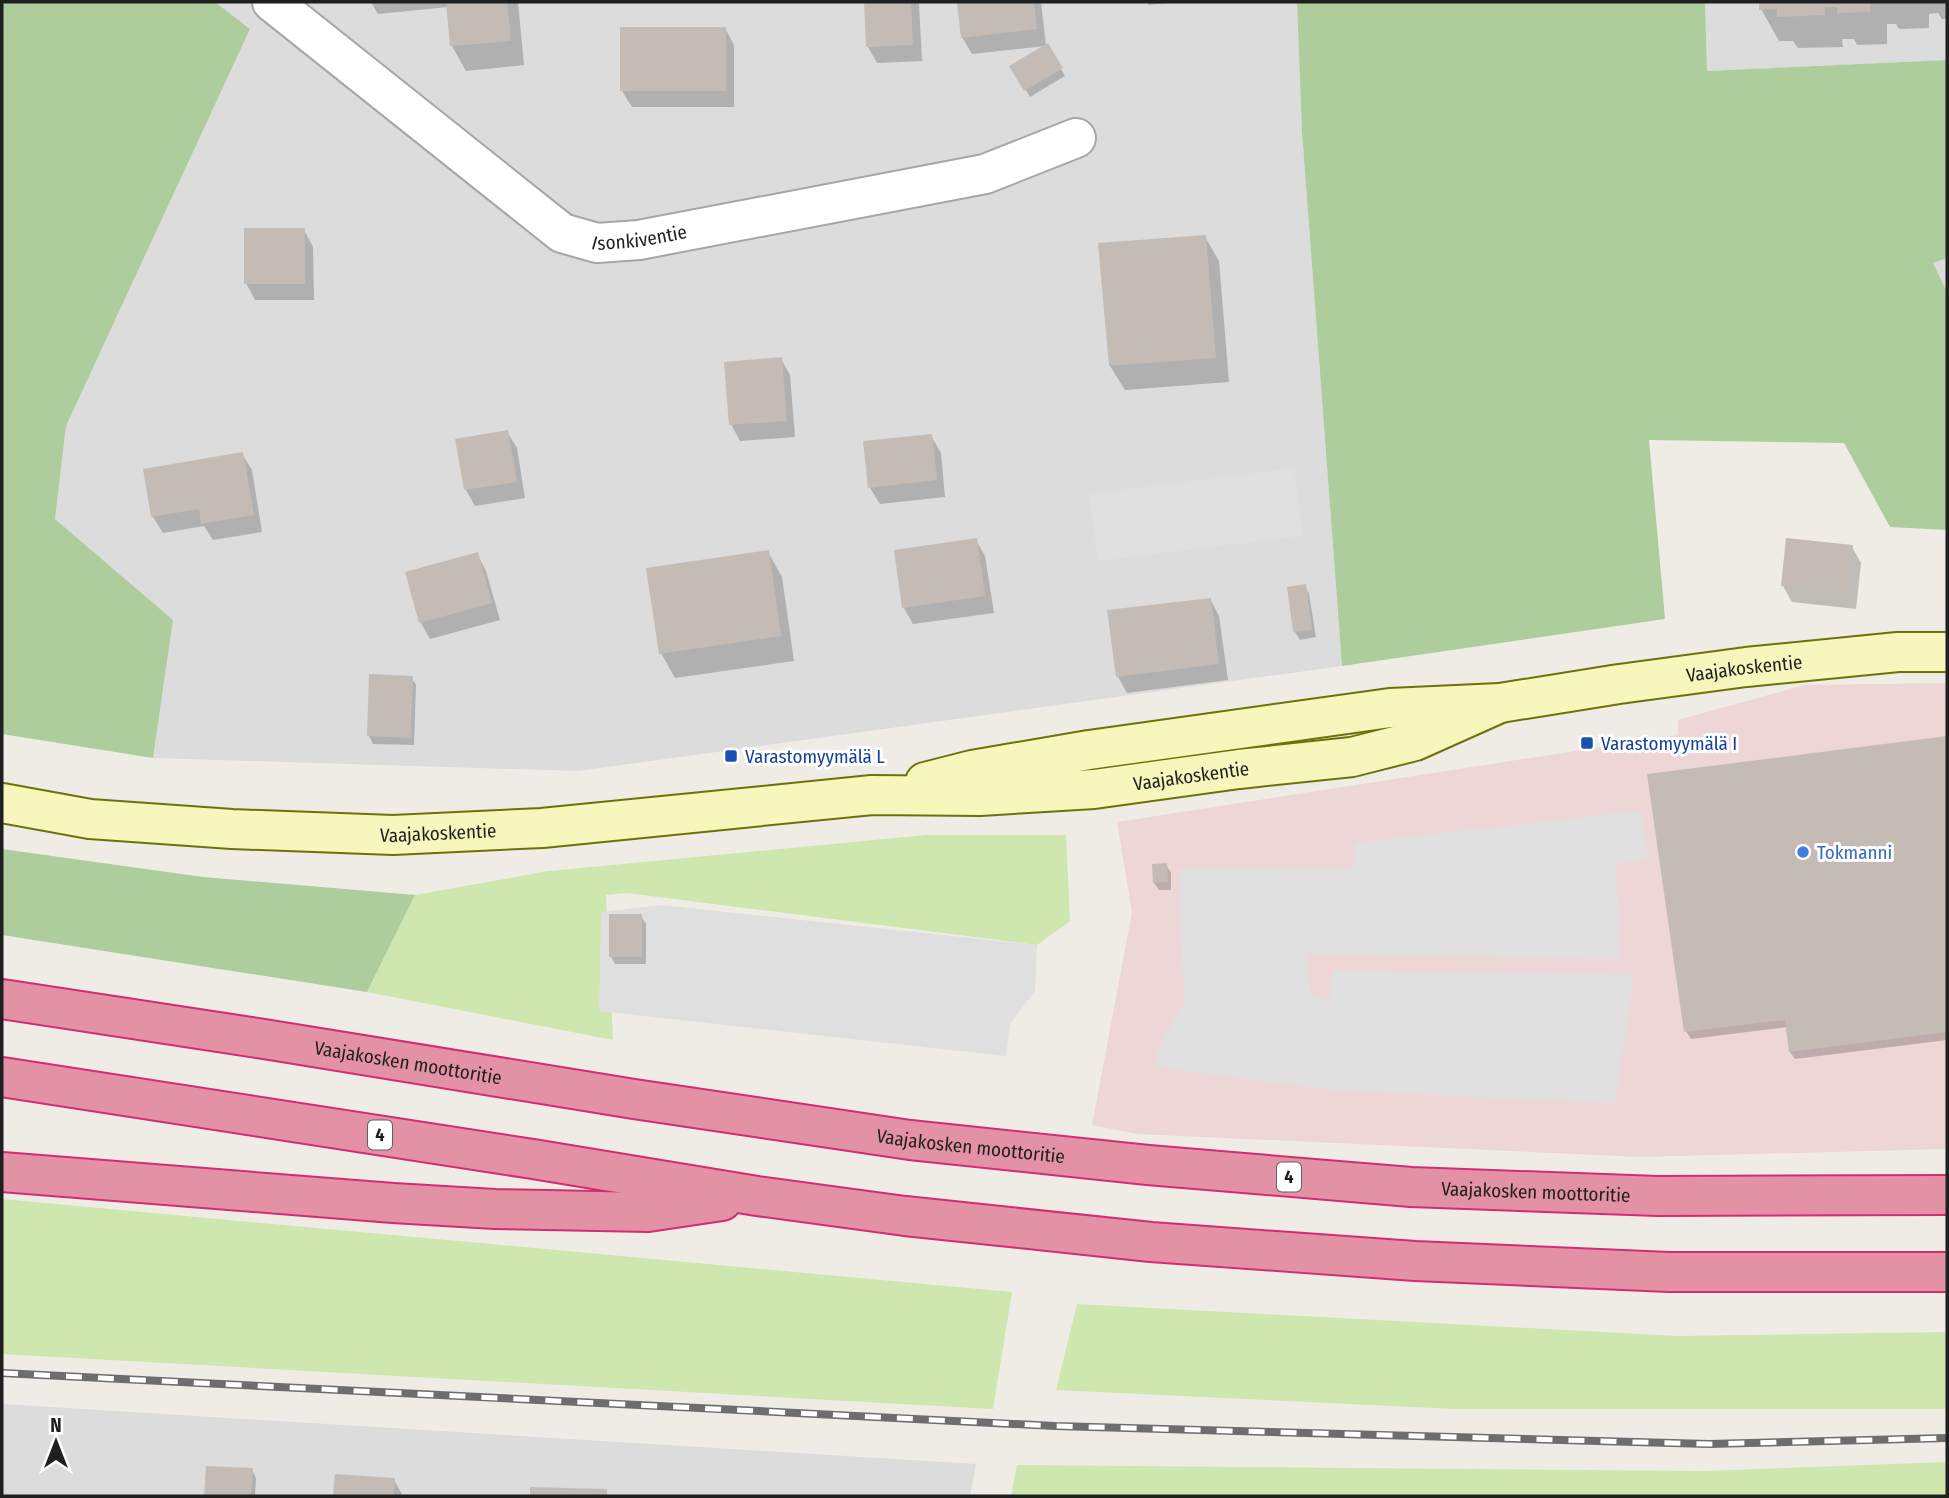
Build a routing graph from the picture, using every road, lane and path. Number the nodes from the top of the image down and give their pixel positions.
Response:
1 (272, 2) edge
2 (1076, 138) dead end
3 (1947, 652) edge
4 (2, 803) edge
5 (2, 999) edge
6 (2, 1077) edge
7 (2, 1172) edge
8 (1947, 1195) edge
9 (757, 1196) junction
10 (1947, 1272) edge

1 - 2 street, Isonkiventie
3 - 4 main road, Vaajakoskentie
5 - 8 highway, Vaajakosken moottoritie / 4
6 - 9 highway, 4
7 - 9 highway
9 - 10 highway, 4

